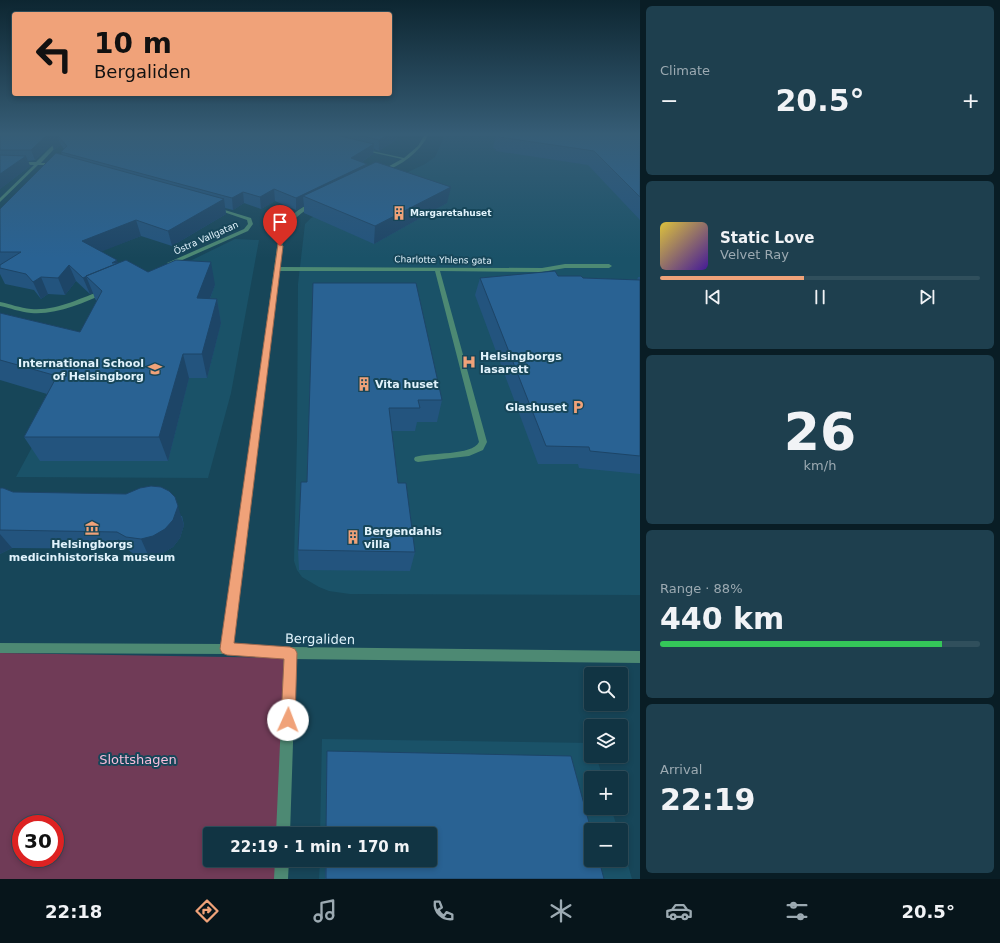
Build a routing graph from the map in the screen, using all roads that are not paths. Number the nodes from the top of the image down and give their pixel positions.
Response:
1 (26, 175) edge
2 (0, 201) edge
3 (315, 203) edge
4 (210, 206) edge
5 (164, 266) edge
6 (609, 266) dead end
7 (276, 269) junction
8 (437, 269) junction
9 (108, 290) edge
10 (0, 304) edge
11 (418, 459) dead end
12 (0, 648) edge
13 (227, 649) junction
14 (290, 653) junction
15 (640, 657) edge
16 (283, 827) edge
17 (282, 867) edge
18 (281, 879) edge

1 - 2 street
3 - 7 street
4 - 5 street, Östra Vallgatan
6 - 8 street, Charlotte Yhlens gata
7 - 8 street, Charlotte Yhlens gata
7 - 13 street
8 - 11 street
9 - 10 street
12 - 13 street, Bergaliden
13 - 14 street, Bergaliden
14 - 15 street, Bergaliden
14 - 16 street
17 - 18 street

